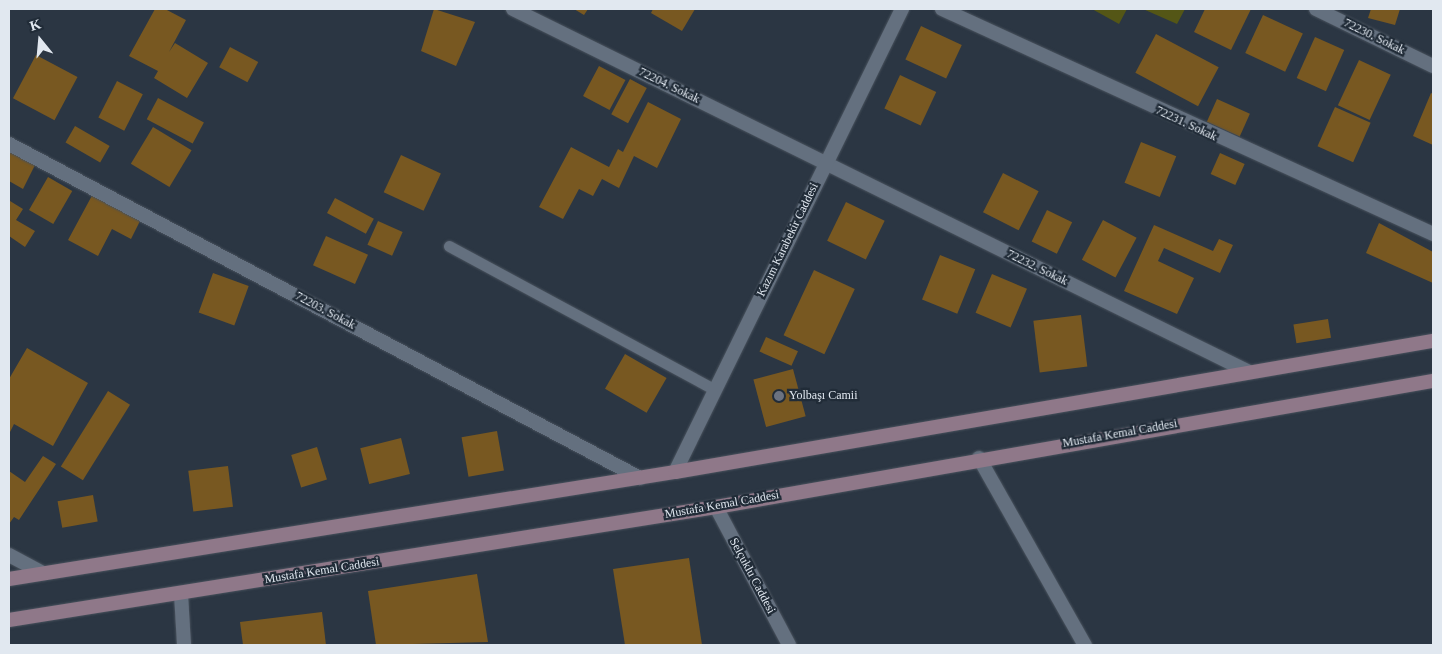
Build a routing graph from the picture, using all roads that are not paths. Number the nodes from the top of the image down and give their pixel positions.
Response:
1 (512, 9) edge
2 (902, 9) edge
3 (942, 9) edge
4 (1316, 9) edge
5 (1433, 66) edge
6 (9, 144) edge
7 (826, 163) junction
8 (1433, 234) edge
9 (449, 246) dead end
10 (1433, 341) edge
11 (1248, 372) junction
12 (1433, 381) edge
13 (714, 389) junction
14 (979, 458) junction
15 (675, 472) junction
16 (640, 478) junction
17 (716, 507) junction
18 (9, 555) edge
19 (43, 573) junction
20 (9, 579) edge
21 (181, 594) junction
22 (9, 620) edge
23 (184, 645) edge
24 (789, 645) edge
25 (1085, 645) edge

1 - 7 street, 72204. Sokak
2 - 7 street, Kazım Karabekir Caddesi
3 - 8 street, 72231. Sokak
4 - 5 street, 72230. Sokak
6 - 16 street, 72203. Sokak
7 - 11 street, 72232. Sokak
7 - 13 street, Kazım Karabekir Caddesi
9 - 13 lane
10 - 11 main road
11 - 15 main road
12 - 14 main road, Mustafa Kemal Caddesi
13 - 15 street, Kazım Karabekir Caddesi
14 - 17 main road, Mustafa Kemal Caddesi
14 - 25 street
15 - 16 main road
16 - 19 main road
17 - 21 main road, Mustafa Kemal Caddesi
17 - 24 street, Selçuklu Caddesi
18 - 19 street
19 - 20 main road
21 - 22 main road, Mustafa Kemal Caddesi
21 - 23 street

